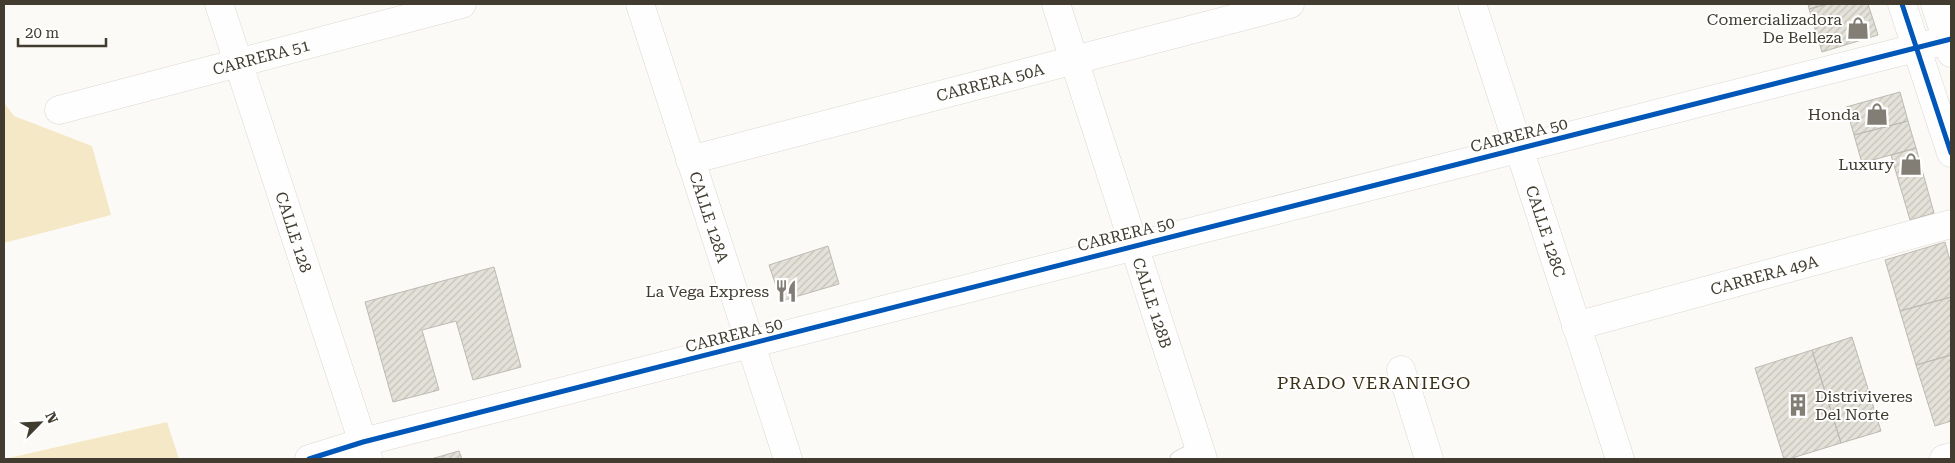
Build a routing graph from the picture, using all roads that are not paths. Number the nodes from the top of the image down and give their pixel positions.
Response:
1 (219, 4) edge
2 (462, 4) edge
3 (640, 4) edge
4 (1056, 4) edge
5 (1290, 4) edge
6 (1472, 4) edge
7 (1902, 4) edge
8 (1935, 4) edge
9 (1950, 44) edge
10 (1916, 48) junction
11 (1074, 59) junction
12 (238, 61) junction
13 (59, 110) dead end
14 (1518, 148) junction
15 (1951, 153) edge
16 (690, 160) junction
17 (1951, 224) edge
18 (1135, 245) junction
19 (1576, 326) junction
20 (751, 344) junction
21 (1401, 370) dead end
22 (366, 451) edge
23 (1193, 456) edge
24 (1951, 458) edge
25 (309, 459) edge
26 (788, 459) edge
27 (1429, 459) edge
28 (1620, 459) edge
29 (1944, 459) edge

1 - 12 street, CALLE 128
2 - 12 street, CARRERA 51
3 - 16 street, CALLE 128A
4 - 11 street, CALLE 128B
5 - 11 street, CARRERA 50A
6 - 14 street, CALLE 128C
7 - 10 street
8 - 9 street
9 - 10 street, CARRERA 50
10 - 14 street, CARRERA 50
10 - 15 street
11 - 16 street, CARRERA 50A
11 - 18 street, CALLE 128B
12 - 13 street, CARRERA 51
12 - 22 street, CALLE 128
14 - 18 street, CARRERA 50
14 - 19 street, CALLE 128C
16 - 20 street, CALLE 128A
17 - 19 street, CARRERA 49A
18 - 20 street, CARRERA 50
18 - 23 street, CALLE 128B
19 - 28 street, CALLE 128C
20 - 22 street, CARRERA 50
20 - 26 street, CALLE 128A
21 - 27 street
22 - 25 street, CARRERA 50
24 - 29 street

